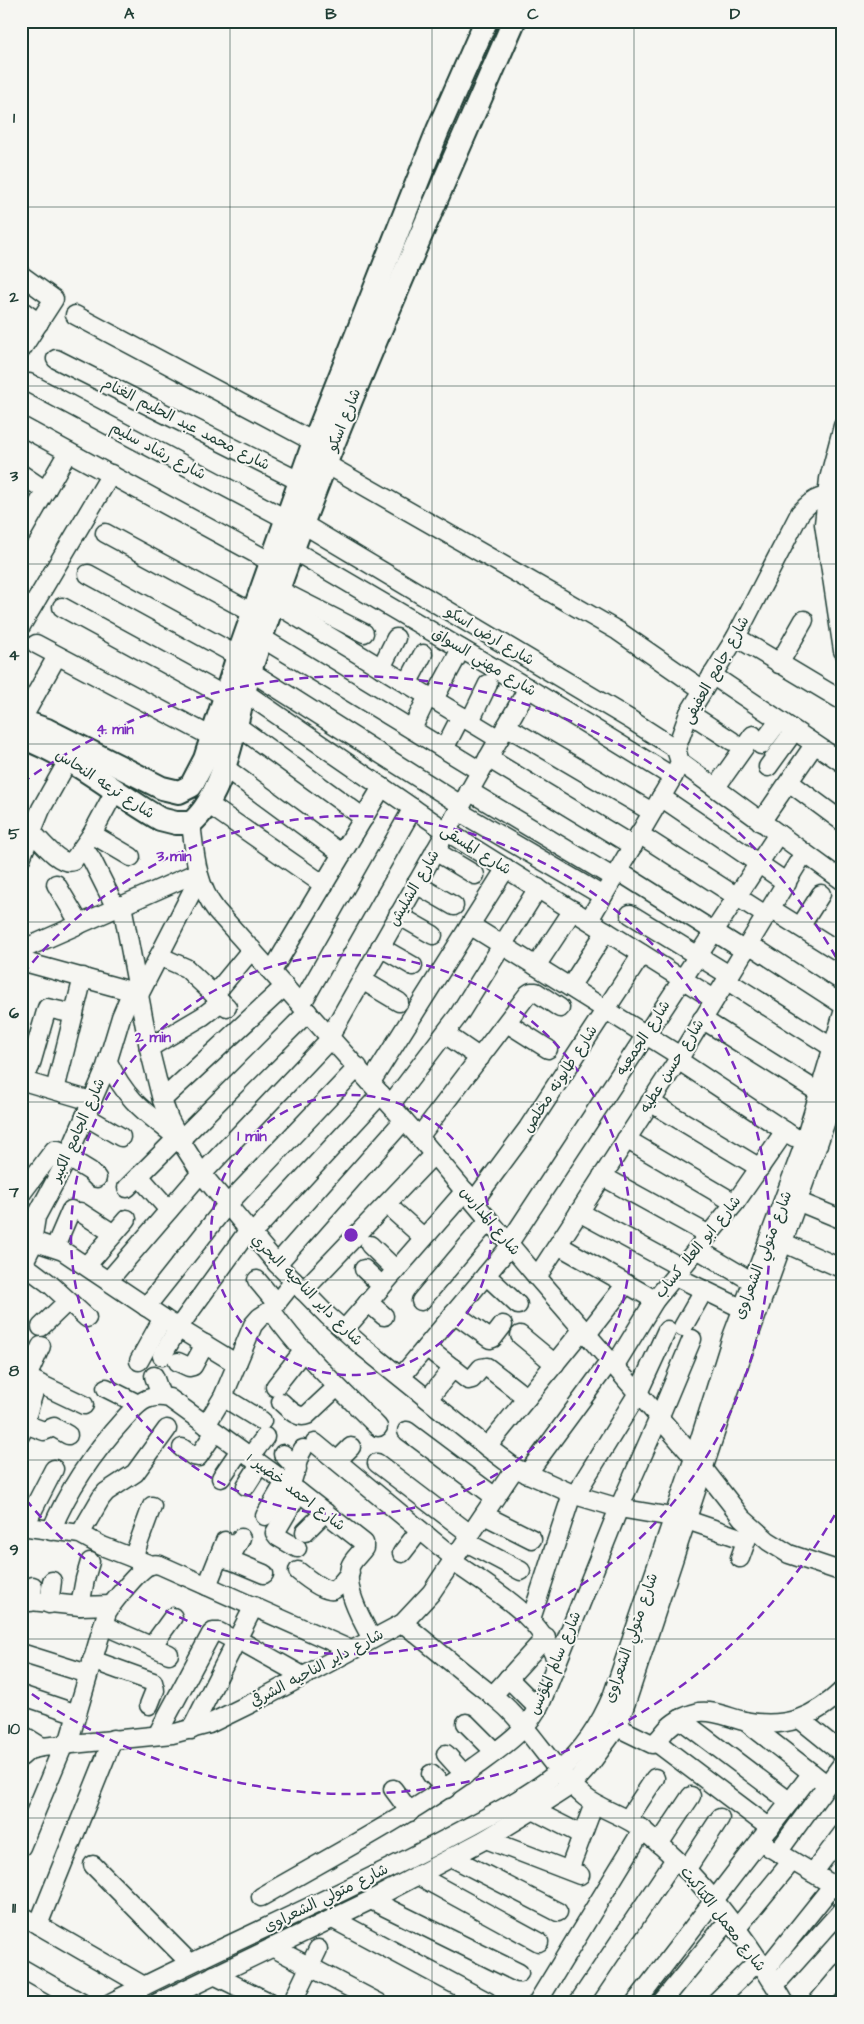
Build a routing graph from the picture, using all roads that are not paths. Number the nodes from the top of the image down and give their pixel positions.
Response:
1 (486, 21) edge
2 (514, 21) edge
3 (21, 275) edge
4 (21, 310) edge
5 (76, 315) dead end
6 (39, 323) junction
7 (21, 350) edge
8 (56, 359) dead end
9 (29, 383) dead end
10 (21, 426) edge
11 (843, 426) edge
12 (314, 442) junction
13 (68, 452) junction
14 (326, 464) junction
15 (21, 474) edge
16 (111, 474) junction
17 (308, 486) junction
18 (46, 491) junction
19 (838, 497) edge
20 (295, 522) junction
21 (841, 523) edge
22 (22, 531) edge
23 (105, 533) dead end
24 (293, 550) junction
25 (271, 562) junction
26 (843, 564) edge
27 (88, 574) dead end
28 (277, 596) junction
29 (62, 607) dead end
30 (253, 613) junction
31 (804, 620) dead end
32 (21, 626) edge
33 (364, 633) dead end
34 (736, 637) junction
35 (262, 638) junction
36 (396, 638) dead end
37 (36, 644) dead end
38 (461, 649) junction
39 (843, 651) edge
40 (423, 654) dead end
41 (57, 656) junction
42 (244, 663) junction
43 (779, 664) junction
44 (381, 668) junction
45 (712, 675) junction
46 (408, 684) junction
47 (488, 684) dead end
48 (528, 688) junction
49 (703, 690) junction
50 (234, 694) junction
51 (431, 697) junction
52 (843, 702) edge
53 (689, 714) junction
54 (465, 718) junction
55 (21, 721) edge
56 (779, 721) junction
57 (236, 725) junction
58 (412, 729) junction
59 (794, 731) junction
60 (503, 732) junction
61 (212, 737) junction
62 (21, 738) edge
63 (732, 741) dead end
64 (814, 745) junction
65 (444, 749) junction
66 (69, 759) junction
67 (676, 763) junction
68 (843, 763) edge
69 (484, 765) junction
70 (224, 767) junction
71 (768, 767) dead end
72 (789, 782) junction
73 (191, 786) joint
74 (382, 787) junction
75 (716, 787) junction
76 (115, 790) junction
77 (463, 802) junction
78 (208, 804) junction
79 (657, 805) junction
80 (413, 808) junction
81 (364, 818) junction
82 (762, 822) junction
83 (843, 822) edge
84 (191, 823) junction
85 (446, 831) junction
86 (32, 832) junction
87 (778, 834) junction
88 (636, 840) junction
89 (88, 841) junction
90 (435, 851) junction
91 (804, 853) junction
92 (342, 854) junction
93 (131, 857) dead end
94 (21, 858) edge
95 (759, 864) junction
96 (506, 868) junction
97 (616, 874) junction
98 (198, 875) junction
99 (475, 875) dead end
100 (843, 881) edge
101 (787, 883) junction
102 (56, 884) dead end
103 (416, 884) junction
104 (324, 885) junction
105 (538, 888) junction
106 (821, 894) dead end
107 (603, 896) junction
108 (737, 896) junction
109 (119, 906) junction
110 (454, 906) dead end
111 (572, 910) junction
112 (769, 912) junction
113 (630, 914) dead end
114 (398, 915) junction
115 (589, 920) junction
116 (80, 924) junction
117 (470, 925) junction
118 (800, 928) junction
119 (606, 931) junction
120 (714, 931) junction
121 (433, 935) dead end
122 (502, 945) junction
123 (380, 947) junction
124 (747, 947) junction
125 (252, 949) junction
126 (21, 950) edge
127 (642, 954) junction
128 (843, 954) edge
129 (159, 956) junction
130 (698, 956) junction
131 (21, 961) edge
132 (413, 966) dead end
133 (536, 966) junction
134 (272, 971) junction
135 (728, 977) junction
136 (83, 978) junction
137 (682, 979) junction
138 (362, 980) junction
139 (285, 986) junction
140 (570, 987) junction
141 (136, 993) junction
142 (714, 1000) junction
143 (221, 1001) junction
144 (399, 1002) dead end
145 (843, 1005) edge
146 (305, 1008) junction
147 (560, 1008) dead end
148 (606, 1009) junction
149 (843, 1013) edge
150 (74, 1014) junction
151 (702, 1020) junction
152 (507, 1023) junction
153 (445, 1034) junction
154 (646, 1034) junction
155 (330, 1037) junction
156 (149, 1048) junction
157 (832, 1048) junction
158 (548, 1049) dead end
159 (480, 1058) junction
160 (679, 1058) junction
161 (108, 1062) junction
162 (358, 1068) junction
163 (843, 1071) edge
164 (55, 1090) junction
165 (381, 1093) junction
166 (162, 1100) junction
167 (650, 1102) junction
168 (88, 1108) junction
169 (827, 1109) edge
170 (404, 1120) junction
171 (785, 1131) junction
172 (419, 1137) junction
173 (121, 1138) dead end
174 (178, 1139) junction
175 (626, 1139) junction
176 (804, 1143) junction
177 (434, 1154) junction
178 (68, 1156) junction
179 (760, 1168) junction
180 (201, 1174) junction
181 (602, 1176) junction
182 (97, 1178) dead end
183 (21, 1194) edge
184 (469, 1196) junction
185 (797, 1201) junction
186 (735, 1202) junction
187 (226, 1206) junction
188 (169, 1210) junction
189 (395, 1212) dead end
190 (580, 1212) junction
191 (127, 1219) dead end
192 (489, 1220) junction
193 (843, 1220) edge
194 (250, 1233) junction
195 (114, 1234) junction
196 (709, 1235) junction
197 (424, 1238) junction
198 (33, 1241) junction
199 (782, 1242) junction
200 (510, 1244) junction
201 (370, 1245) dead end
202 (558, 1245) junction
203 (55, 1247) junction
204 (698, 1249) junction
205 (277, 1264) junction
206 (87, 1265) junction
207 (22, 1266) edge
208 (364, 1269) dead end
209 (843, 1269) edge
210 (396, 1270) junction
211 (679, 1272) junction
212 (486, 1275) junction
213 (537, 1277) junction
214 (108, 1280) junction
215 (256, 1280) dead end
216 (753, 1282) junction
217 (626, 1284) junction
218 (298, 1286) junction
219 (382, 1286) junction
220 (704, 1290) junction
221 (655, 1300) junction
222 (68, 1301) junction
223 (421, 1301) dead end
224 (368, 1302) junction
225 (518, 1305) dead end
226 (273, 1307) junction
227 (743, 1309) junction
228 (154, 1313) junction
229 (454, 1313) junction
230 (384, 1316) dead end
231 (87, 1318) dead end
232 (503, 1325) dead end
233 (40, 1327) dead end
234 (178, 1328) junction
235 (344, 1330) junction
236 (585, 1331) junction
237 (681, 1332) junction
238 (520, 1335) dead end
239 (205, 1344) junction
240 (41, 1346) dead end
241 (426, 1347) junction
242 (304, 1350) junction
243 (134, 1356) dead end
244 (612, 1363) junction
245 (237, 1364) junction
246 (555, 1364) junction
247 (453, 1368) junction
248 (154, 1376) dead end
249 (400, 1377) junction
250 (28, 1378) edge
251 (337, 1387) junction
252 (106, 1388) dead end
253 (638, 1393) junction
254 (161, 1396) junction
255 (223, 1396) junction
256 (527, 1398) junction
257 (428, 1399) junction
258 (26, 1400) edge
259 (138, 1404) junction
260 (84, 1405) dead end
261 (659, 1418) junction
262 (378, 1427) dead end
263 (210, 1428) junction
264 (167, 1429) dead end
265 (22, 1431) edge
266 (406, 1431) dead end
267 (68, 1435) dead end
268 (351, 1447) dead end
269 (487, 1447) junction
270 (182, 1448) dead end
271 (283, 1454) dead end
272 (250, 1457) junction
273 (337, 1462) junction
274 (377, 1462) dead end
275 (698, 1463) junction
276 (54, 1469) dead end
277 (521, 1471) junction
278 (221, 1478) dead end
279 (293, 1482) junction
280 (246, 1486) dead end
281 (574, 1495) junction
282 (495, 1497) junction
283 (152, 1506) dead end
284 (618, 1508) junction
285 (325, 1512) junction
286 (484, 1514) junction
287 (265, 1516) dead end
288 (680, 1518) junction
289 (23, 1526) edge
290 (420, 1530) junction
291 (51, 1531) junction
292 (305, 1532) dead end
293 (748, 1533) junction
294 (80, 1534) junction
295 (468, 1538) junction
296 (532, 1539) dead end
297 (297, 1548) dead end
298 (402, 1553) dead end
299 (133, 1558) junction
300 (740, 1558) dead end
301 (453, 1560) junction
302 (90, 1562) dead end
303 (151, 1565) junction
304 (298, 1571) dead end
305 (521, 1571) dead end
306 (843, 1572) edge
307 (350, 1573) junction
308 (264, 1574) dead end
309 (52, 1581) dead end
310 (207, 1586) junction
311 (28, 1596) edge
312 (49, 1604) junction
313 (111, 1605) junction
314 (80, 1606) junction
315 (254, 1606) junction
316 (174, 1617) dead end
317 (531, 1619) junction
318 (403, 1623) junction
319 (102, 1625) junction
320 (546, 1637) junction
321 (372, 1639) junction
322 (236, 1640) junction
323 (152, 1646) junction
324 (351, 1650) junction
325 (21, 1653) edge
326 (169, 1654) dead end
327 (557, 1661) junction
328 (90, 1667) junction
329 (303, 1676) junction
330 (508, 1678) junction
331 (21, 1695) edge
332 (841, 1695) edge
333 (492, 1696) junction
334 (149, 1706) dead end
335 (538, 1708) junction
336 (76, 1714) junction
337 (680, 1720) junction
338 (801, 1720) junction
339 (746, 1721) junction
340 (466, 1723) dead end
341 (617, 1727) junction
342 (525, 1728) junction
343 (191, 1730) junction
344 (21, 1734) edge
345 (157, 1735) junction
346 (113, 1739) junction
347 (656, 1742) junction
348 (66, 1744) junction
349 (42, 1747) junction
350 (495, 1752) junction
351 (446, 1754) dead end
352 (843, 1754) edge
353 (21, 1757) edge
354 (843, 1763) edge
355 (559, 1771) junction
356 (812, 1773) junction
357 (431, 1774) dead end
358 (465, 1775) junction
359 (655, 1778) dead end
360 (573, 1784) junction
361 (827, 1785) junction
362 (446, 1789) junction
363 (393, 1790) dead end
364 (691, 1796) dead end
365 (790, 1802) junction
366 (594, 1804) junction
367 (533, 1810) junction
368 (410, 1812) junction
369 (720, 1818) dead end
370 (628, 1819) junction
371 (643, 1830) junction
372 (843, 1833) edge
373 (582, 1835) junction
374 (765, 1835) junction
375 (486, 1839) junction
376 (659, 1844) junction
377 (21, 1847) edge
378 (785, 1857) junction
379 (451, 1858) junction
380 (93, 1865) dead end
381 (681, 1865) junction
382 (813, 1873) junction
383 (417, 1875) junction
384 (838, 1889) edge
385 (261, 1897) dead end
386 (371, 1900) junction
387 (714, 1902) junction
388 (843, 1909) edge
389 (558, 1912) dead end
390 (21, 1915) edge
391 (333, 1919) junction
392 (38, 1925) junction
393 (732, 1925) junction
394 (540, 1942) dead end
395 (272, 1947) junction
396 (318, 1949) dead end
397 (190, 1963) junction
398 (761, 1965) junction
399 (309, 1967) junction
400 (21, 1968) edge
401 (843, 1972) edge
402 (519, 1974) dead end
403 (214, 1975) junction
404 (775, 1985) junction
405 (144, 1986) junction
406 (174, 1994) junction
407 (488, 2002) edge
408 (784, 2002) edge
409 (82, 2003) edge
410 (110, 2003) edge
411 (157, 2003) edge
412 (190, 2003) edge
413 (271, 2003) edge
414 (292, 2003) edge
415 (379, 2003) edge
416 (537, 2003) edge
417 (578, 2003) edge
418 (635, 2003) edge
419 (661, 2003) edge
420 (715, 2003) edge
421 (817, 2003) edge

1 - 12 main road, شارع اسكو
2 - 14 main road, شارع اسكو
3 - 6 street
4 - 6 street
5 - 12 street
6 - 7 street
8 - 17 street, شارع محمد عبد الحليم الغنام
9 - 20 street, شارع رشاد سليم
10 - 13 street
11 - 19 street
12 - 17 main road, شارع اسكو
13 - 16 street
13 - 18 street
14 - 17 main road, شارع اسكو
14 - 49 street
15 - 18 street
16 - 25 street
16 - 32 street
17 - 20 main road, شارع اسكو
18 - 22 street
19 - 21 street
19 - 34 street, شارع جامع العفيفى
19 - 39 street
20 - 24 main road, شارع اسكو
20 - 25 main road, شارع اسكو
20 - 67 street, شارع ارض اسكو
21 - 26 street
23 - 30 street
24 - 28 main road, شارع اسكو
24 - 38 street, شارع مهني السواق
25 - 30 main road, شارع اسكو
27 - 42 street
28 - 33 street
28 - 35 main road, شارع اسكو
28 - 44 street
29 - 50 street, شارع المسقى
30 - 42 main road, شارع اسكو
31 - 43 street
34 - 43 street
34 - 45 street, شارع جامع العفيفى
35 - 42 main road, شارع اسكو
35 - 58 street
36 - 44 street
37 - 41 street
38 - 48 street, شارع مهني السواق
38 - 51 street
40 - 46 street
41 - 55 street
41 - 61 street
42 - 50 main road, شارع اسكو
42 - 77 street
43 - 52 street
44 - 46 street
45 - 49 street, شارع جامع العفيفى
45 - 56 street
46 - 51 street
47 - 54 street
48 - 60 street, شارع الشليش
48 - 67 street, شارع مهني السواق
49 - 53 street, شارع جامع العفيفى
50 - 57 main road, شارع اسكو
50 - 61 main road, شارع اسكو
50 - 74 street, شارع المسقى
51 - 54 street
51 - 58 street
53 - 63 street
53 - 67 street, شارع جامع العفيفى
54 - 60 street
54 - 65 street
55 - 73 main road, شارع ترعه النحاس
56 - 59 street
56 - 75 street
57 - 70 main road, شارع اسكو
57 - 81 street
58 - 65 street
59 - 64 street
59 - 71 street
60 - 69 street, شارع الشليش
60 - 79 street
61 - 73 main road, شارع اسكو
62 - 66 main road, شارع ترعه النحاس
64 - 68 street
64 - 72 street
65 - 69 street
66 - 76 main road, شارع ترعه النحاس
66 - 86 street
67 - 75 street
67 - 79 street, شارع جامع العفيفى
69 - 77 street, شارع الشليش
69 - 88 street
70 - 78 main road, شارع اسكو
70 - 92 street
72 - 82 street
72 - 83 street
74 - 80 street, شارع المسقى
74 - 81 street
75 - 82 street
76 - 84 main road, شارع ترعه النحاس
76 - 89 street
77 - 85 street, شارع الشليش
77 - 97 street
77 - 107 street
78 - 84 main road, شارع اسكو
78 - 104 street
79 - 88 street, شارع جامع العفيفى
79 - 95 street
80 - 85 street, شارع المسقى
80 - 146 street
81 - 92 street
82 - 87 street
84 - 98 street, شارع المدارس
85 - 90 street, شارع الشليش
85 - 96 street, شارع المسقى
86 - 89 street
86 - 94 street
87 - 91 street
87 - 95 street, شارع الجمعيه
88 - 97 street, شارع جامع العفيفى
88 - 108 street
89 - 93 street
89 - 109 street, شارع داير الناحيه البحري
90 - 99 street
90 - 103 street, شارع الشليش
91 - 100 street
91 - 101 street, شارع حسن عطيه
92 - 104 street
95 - 101 street
95 - 108 street, شارع الجمعيه
96 - 105 street, شارع المسقى
96 - 117 street
97 - 107 street, شارع جامع العفيفى
97 - 120 street
98 - 109 street
98 - 125 street, شارع المدارس
98 - 129 street, شارع الجامع الكبير
101 - 112 street, شارع حسن عطيه
102 - 116 street
103 - 110 street
103 - 114 street, شارع الشليش
104 - 134 street
105 - 111 street, شارع المسقى
105 - 122 street
106 - 118 street
107 - 115 street, شارع جامع العفيفى
108 - 112 street
108 - 120 street, شارع الجمعيه
109 - 116 street
109 - 141 street, شارع داير الناحيه البحري
111 - 115 street, شارع المسقى
111 - 133 street
112 - 118 street
112 - 124 street, شارع حسن عطيه
113 - 130 street
114 - 121 street
114 - 123 street, شارع الشليش
115 - 119 street, شارع المسقى
116 - 126 street
117 - 122 street
117 - 165 street
118 - 128 street
119 - 127 street, شارع المسقى
119 - 140 street
120 - 124 street
120 - 130 street, شارع الجمعيه
122 - 133 street
122 - 153 street
123 - 132 street
123 - 138 street, شارع الشليش
124 - 135 street, شارع حسن عطيه
124 - 145 street
125 - 134 street, شارع المدارس
125 - 143 street
127 - 137 street, شارع المسقى
127 - 148 street, شارع طابونه مخلص
129 - 141 street, شارع الجامع الكبير
129 - 143 street
130 - 135 street
130 - 137 street, شارع الجمعيه
131 - 136 street
133 - 140 street
134 - 139 street, شارع المدارس
135 - 142 street, شارع حسن عطيه
135 - 157 street
136 - 141 street
136 - 150 street
137 - 142 street, شارع المسقى
137 - 154 street, شارع الجمعيه
138 - 144 street
138 - 155 street, شارع الشليش
139 - 146 street, شارع المدارس
139 - 166 street
140 - 148 street
141 - 156 street, شارع داير الناحيه البحري
141 - 161 street, شارع الجامع الكبير
142 - 151 street, شارع حسن عطيه
143 - 156 street
146 - 155 street, شارع المدارس
146 - 174 street
147 - 152 street
148 - 154 street
148 - 184 street, شارع طابونه مخلص
149 - 157 street, شارع متولي الشعراوى
150 - 164 street
150 - 164 street
151 - 160 street, شارع حسن عطيه
151 - 169 street
152 - 158 street
152 - 159 street
153 - 159 street
153 - 165 street
154 - 160 street
154 - 200 street, شارع الجمعيه
155 - 162 street, شارع المدارس
155 - 180 street, شارع الشليش
156 - 166 street, شارع داير الناحيه البحري
157 - 169 street, شارع متولي الشعراوى
159 - 172 street
160 - 167 street, شارع حسن عطيه
160 - 171 street
161 - 168 street, شارع الجامع الكبير
161 - 174 street
162 - 165 street, شارع المدارس
162 - 187 street
163 - 169 street, شارع متولي الشعراوى
164 - 168 street
165 - 170 street, شارع المدارس
165 - 194 street
166 - 174 street, شارع داير الناحيه البحري
167 - 175 street, شارع حسن عطيه
167 - 179 street
168 - 173 street
168 - 178 street, شارع الجامع الكبير
169 - 176 street, شارع متولي الشعراوى
169 - 185 street, شارع متولي الشعراوى
170 - 172 street, شارع المدارس
170 - 205 street
171 - 176 street
171 - 179 street, شارع ابو العلا كساب
172 - 177 street, شارع المدارس
174 - 180 street, شارع داير الناحيه البحري
174 - 188 street
175 - 181 street, شارع حسن عطيه
175 - 186 street
176 - 216 street, شارع متولي الشعراوى
177 - 184 street, شارع المدارس
177 - 218 street
178 - 182 street
178 - 183 street
178 - 198 street, شارع الجامع الكبير
179 - 186 street, شارع ابو العلا كساب
180 - 187 street, شارع داير الناحيه البحري
180 - 188 street, شارع الشليش
181 - 190 street, شارع حسن عطيه
181 - 196 street
184 - 192 street, شارع المدارس
184 - 197 street, شارع طابونه مخلص
185 - 193 street
185 - 199 street, شارع متولي الشعراوى
186 - 196 street, شارع ابو العلا كساب
187 - 194 street, شارع داير الناحيه البحري
187 - 228 street
188 - 214 street, شارع الشليش
189 - 197 street
190 - 202 street, شارع حسن عطيه
190 - 211 street
191 - 195 street
192 - 200 street, شارع المدارس
192 - 223 street
194 - 205 street, شارع داير الناحيه البحري
194 - 234 street
195 - 203 street
195 - 206 street
196 - 204 street, شارع ابو العلا كساب
197 - 210 street, شارع طابونه مخلص
198 - 203 street
198 - 207 street, شارع الجامع الكبير
199 - 209 street
199 - 275 street, شارع متولي الشعراوى
200 - 212 street, شارع الجمعيه
200 - 213 street, شارع المدارس
201 - 210 street
202 - 213 street, شارع حسن عطيه
202 - 217 street
203 - 206 street
204 - 211 street, شارع ابو العلا كساب
204 - 216 street
205 - 218 street, شارع داير الناحيه البحري
206 - 214 street
207 - 222 street
208 - 219 street
210 - 219 street, شارع طابونه مخلص
211 - 220 street
211 - 221 street, شارع ابو العلا كساب
212 - 225 street
212 - 229 street, شارع الجمعيه
213 - 236 street, شارع المدارس
214 - 228 street
215 - 226 street
216 - 227 street, شارع متولي الشعراوى
217 - 221 street
217 - 236 street
218 - 226 street
218 - 235 street, شارع داير الناحيه البحري
219 - 224 street, شارع طابونه مخلص
220 - 227 street
220 - 237 street
221 - 244 street, شارع ابو العلا كساب
222 - 231 street
222 - 233 street
224 - 230 street
224 - 235 street, شارع طابونه مخلص
226 - 242 street
226 - 245 street
227 - 275 street, شارع متولي الشعراوى
228 - 234 street
228 - 243 street
229 - 232 street
229 - 241 street, شارع الجمعيه
234 - 239 street
234 - 239 street
235 - 249 street, شارع داير الناحيه البحري
236 - 244 street, شارع المدارس
236 - 246 street
237 - 253 street
237 - 261 street, شارع سالم المؤنس
238 - 246 street
239 - 245 street
240 - 250 street
241 - 247 street
241 - 249 street, شارع الجمعيه
242 - 251 street
242 - 251 street
244 - 253 street, شارع المدارس
244 - 277 street, شارع ابو العلا كساب
245 - 255 street
246 - 256 street
247 - 256 street
247 - 257 street
248 - 254 street
249 - 257 street, شارع داير الناحيه البحري
250 - 258 street
250 - 260 street
251 - 262 street
252 - 259 street
253 - 261 street, شارع المدارس
253 - 281 street
254 - 259 street
254 - 263 street, شارع احمد خضير 1
255 - 263 street
255 - 272 street
256 - 269 street
257 - 269 street, شارع داير الناحيه البحري
258 - 265 street
259 - 291 street
261 - 275 street, شارع المدارس
261 - 284 street, شارع سالم المؤنس
263 - 270 street
263 - 272 street, شارع احمد خضير 1
264 - 294 street
265 - 267 street
266 - 282 street
268 - 273 street
269 - 277 street, شارع داير الناحيه البحري
271 - 279 street
272 - 278 street
272 - 279 street, شارع احمد خضير 1
272 - 280 street
273 - 279 street
273 - 290 street
274 - 295 street
275 - 288 street, شارع متولي الشعراوى
275 - 293 street, شارع المدارس
276 - 289 street
277 - 281 street, شارع داير الناحيه البحري
277 - 282 street, شارع داير الناحيه الشرقي
279 - 285 street, شارع احمد خضير 1
279 - 287 street
279 - 297 street
281 - 284 street, شارع داير الناحيه البحري
281 - 317 street
282 - 286 street, شارع داير الناحيه الشرقي
283 - 299 street
284 - 288 street, شارع داير الناحيه البحري
284 - 327 street, شارع سالم المؤنس
285 - 292 street
285 - 307 street, شارع احمد خضير 1
286 - 295 street, شارع داير الناحيه الشرقي
286 - 296 street
288 - 293 street, شارع داير الناحيه البحري
288 - 341 street, شارع متولي الشعراوى
288 - 355 street, شارع متولي الشعراوى
289 - 291 street
290 - 298 street
290 - 301 street
291 - 294 street
293 - 300 street
293 - 306 street, شارع المدارس
294 - 299 street
295 - 301 street, شارع داير الناحيه الشرقي
295 - 305 street
299 - 303 street
301 - 317 street
301 - 318 street, شارع داير الناحيه الشرقي
302 - 314 street
303 - 310 street
303 - 313 street
304 - 307 street
307 - 321 street
308 - 310 street
309 - 312 street
310 - 315 street
311 - 312 street
312 - 314 street
313 - 314 street
313 - 319 street
315 - 322 street
315 - 324 street
316 - 323 street
317 - 320 street
318 - 321 street, شارع داير الناحيه الشرقي
318 - 333 street, شارع معمل الكتاكيت
319 - 323 street
319 - 328 street
320 - 327 street
320 - 330 street
321 - 324 street, شارع داير الناحيه الشرقي
322 - 329 street
322 - 343 street
322 - 345 street
323 - 326 street
324 - 329 street, شارع داير الناحيه الشرقي
325 - 328 street
327 - 335 street, شارع سالم المؤنس
328 - 334 street
328 - 336 street
329 - 343 street, شارع داير الناحيه الشرقي
330 - 333 street
330 - 335 street
331 - 336 street
332 - 338 street
333 - 342 street, شارع معمل الكتاكيت
335 - 342 street, شارع سالم المؤنس
336 - 348 street
337 - 339 street
337 - 347 street
337 - 365 street
338 - 339 street
338 - 352 street
339 - 356 street
340 - 350 street
341 - 347 street
341 - 360 street, شارع متولي الشعراوى
342 - 350 street, شارع سالم المؤنس
342 - 355 street, شارع معمل الكتاكيت
343 - 345 street, شارع داير الناحيه الشرقي
344 - 349 street
345 - 346 street, شارع داير الناحيه الشرقي
346 - 348 street, شارع داير الناحيه الشرقي
346 - 392 street
347 - 374 street
348 - 349 street, شارع داير الناحيه الشرقي
348 - 377 street
349 - 353 street, شارع داير الناحيه الشرقي
350 - 358 street, شارع سالم المؤنس
351 - 358 street
354 - 361 street
355 - 360 street, شارع معمل الكتاكيت
355 - 397 street, شارع متولي الشعراوى
356 - 361 street
356 - 365 street
357 - 362 street
358 - 362 street, شارع سالم المؤنس
359 - 370 street
360 - 366 street, شارع معمل الكتاكيت
360 - 367 street, شارع متولي الشعراوى
361 - 378 street
362 - 368 street, شارع سالم المؤنس
363 - 368 street
364 - 376 street
365 - 374 street
366 - 370 street, شارع معمل الكتاكيت
366 - 373 street
367 - 373 street
367 - 375 street, شارع متولي الشعراوى
368 - 385 street, شارع سالم المؤنس
369 - 381 street
370 - 371 street, شارع معمل الكتاكيت
371 - 376 street, شارع معمل الكتاكيت
371 - 416 street
372 - 382 street
373 - 375 street
374 - 378 street
374 - 387 street
375 - 379 street, شارع متولي الشعراوى
376 - 381 street, شارع معمل الكتاكيت
378 - 382 street
378 - 393 street
379 - 383 street, شارع متولي الشعراوى
379 - 389 street
380 - 397 street
381 - 387 street, شارع معمل الكتاكيت
381 - 417 street
382 - 384 street
383 - 386 street, شارع متولي الشعراوى
383 - 394 street
384 - 398 street
386 - 391 street, شارع متولي الشعراوى
386 - 402 street
387 - 393 street, شارع معمل الكتاكيت
387 - 418 street
388 - 404 street
390 - 392 street
391 - 395 street, شارع متولي الشعراوى
391 - 407 street
392 - 405 street
393 - 398 street, شارع معمل الكتاكيت
393 - 419 street
395 - 399 street
395 - 403 street, شارع متولي الشعراوى
396 - 399 street
397 - 405 street, شارع متولي الشعراوى
398 - 404 street, شارع معمل الكتاكيت
398 - 420 street
399 - 414 street
399 - 415 street
400 - 409 street
401 - 421 street
403 - 406 street, شارع متولي الشعراوى
403 - 413 street
404 - 408 street, شارع معمل الكتاكيت
405 - 410 street, شارع متولي الشعراوى
406 - 411 street, شارع متولي الشعراوى
406 - 412 street

